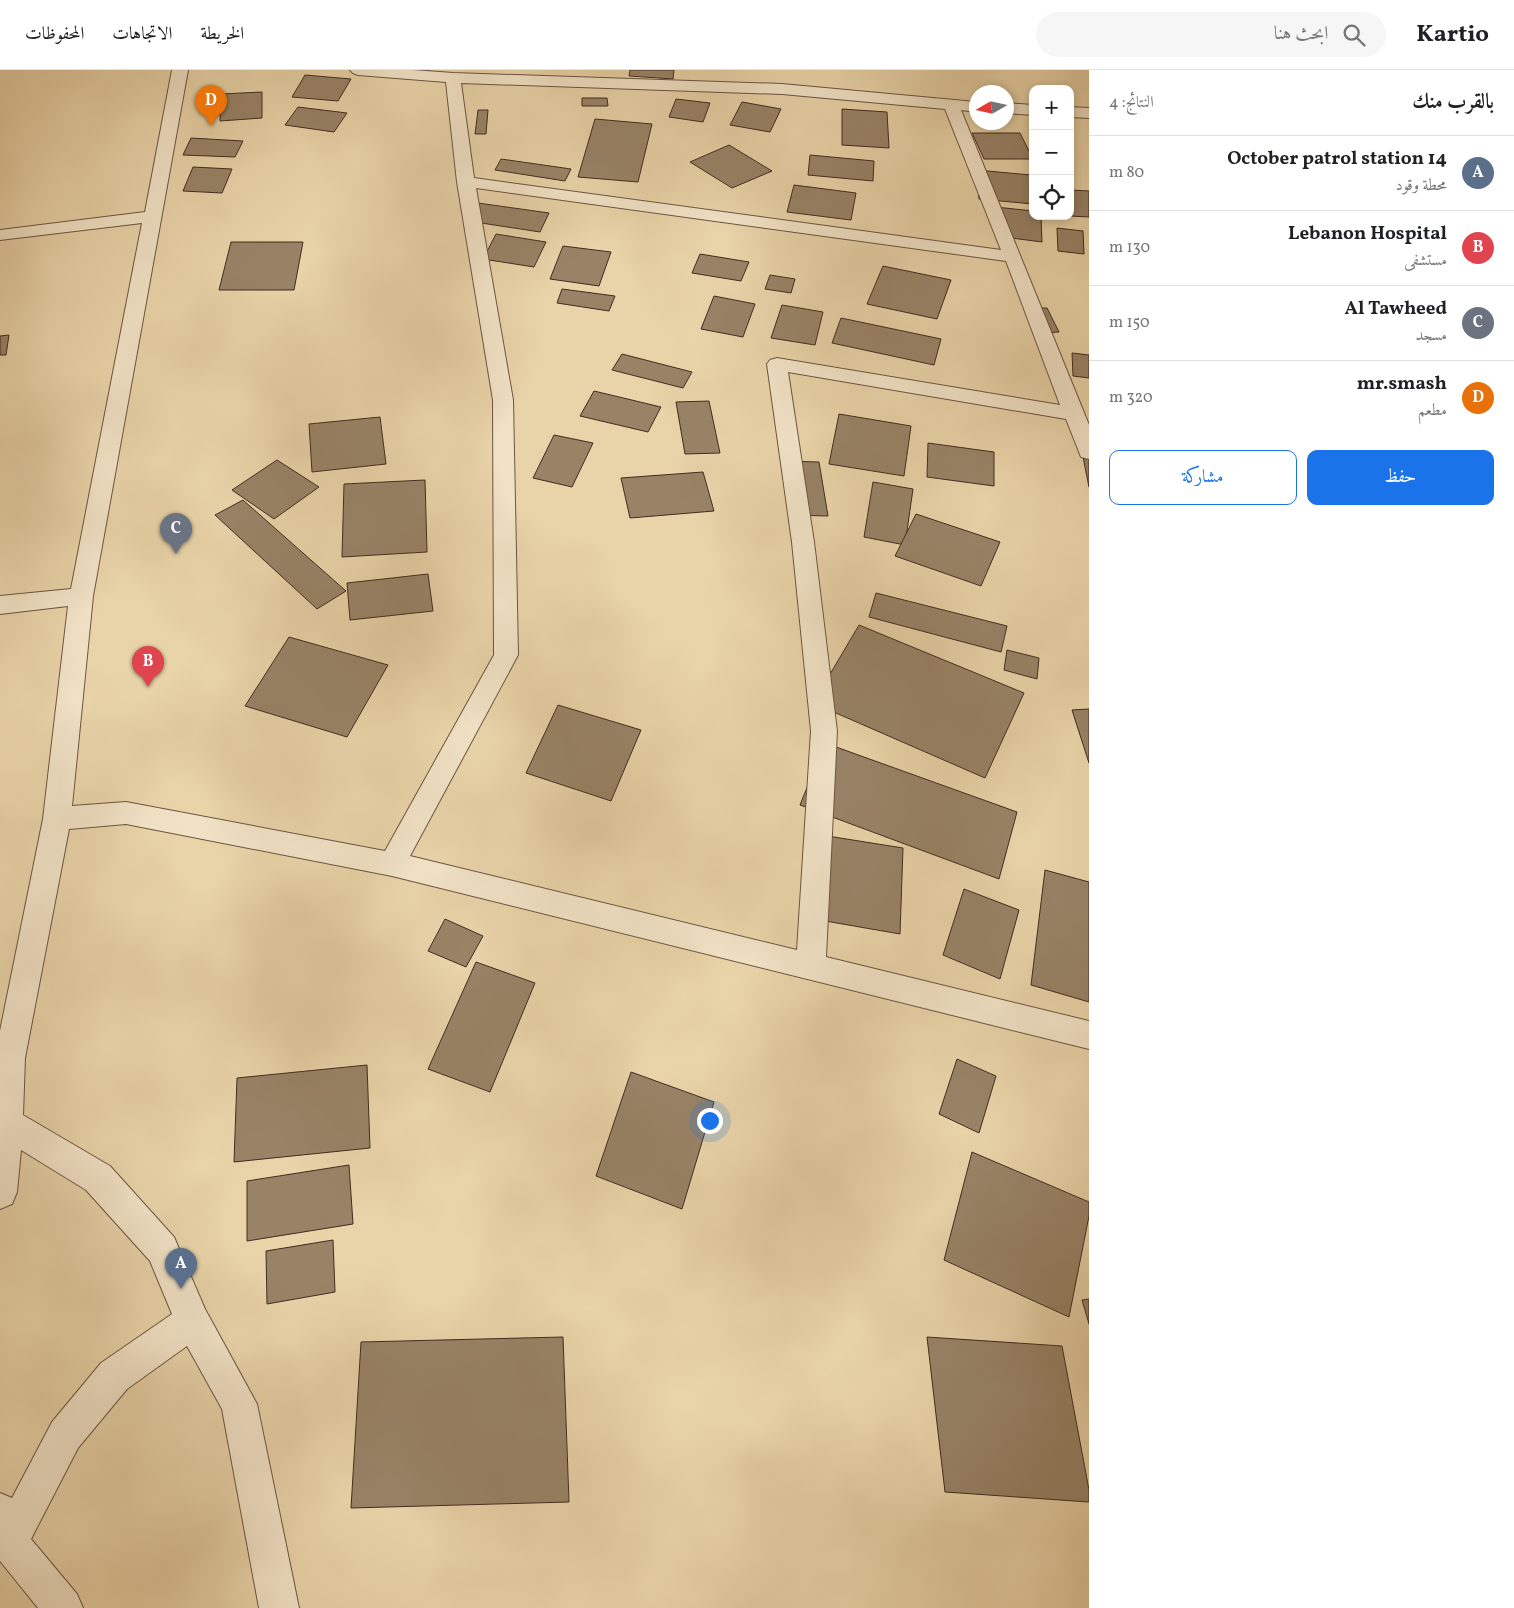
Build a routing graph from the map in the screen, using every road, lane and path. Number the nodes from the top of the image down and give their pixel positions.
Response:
1 (180, 70) edge
2 (358, 70) edge
3 (453, 78) junction
4 (951, 105) junction
5 (969, 106) edge
6 (1014, 109) edge
7 (1029, 110) edge
8 (1074, 112) edge
9 (1089, 112) edge
10 (466, 182) junction
11 (153, 216) junction
12 (0, 235) edge
13 (1013, 257) junction
14 (1074, 414) junction
15 (1089, 452) edge
16 (81, 596) junction
17 (0, 605) edge
18 (57, 819) junction
19 (392, 864) junction
20 (812, 965) junction
21 (1089, 1035) edge
22 (5, 1068) edge
23 (6, 1123) junction
24 (0, 1192) edge
25 (193, 1321) junction
26 (5, 1527) edge
27 (63, 1608) edge
28 (279, 1608) edge

1 - 11 street
2 - 3 street
3 - 4 street
3 - 10 street
4 - 5 street
4 - 13 street
6 - 7 street
8 - 9 street
10 - 13 street
10 - 19 street
11 - 12 street
11 - 16 street
13 - 14 street
14 - 15 street
14 - 20 street
16 - 17 street
16 - 18 street
18 - 19 street
18 - 22 street
19 - 20 street
20 - 21 street
22 - 23 street
23 - 24 street
23 - 25 street
25 - 26 street
25 - 28 street
26 - 27 street

